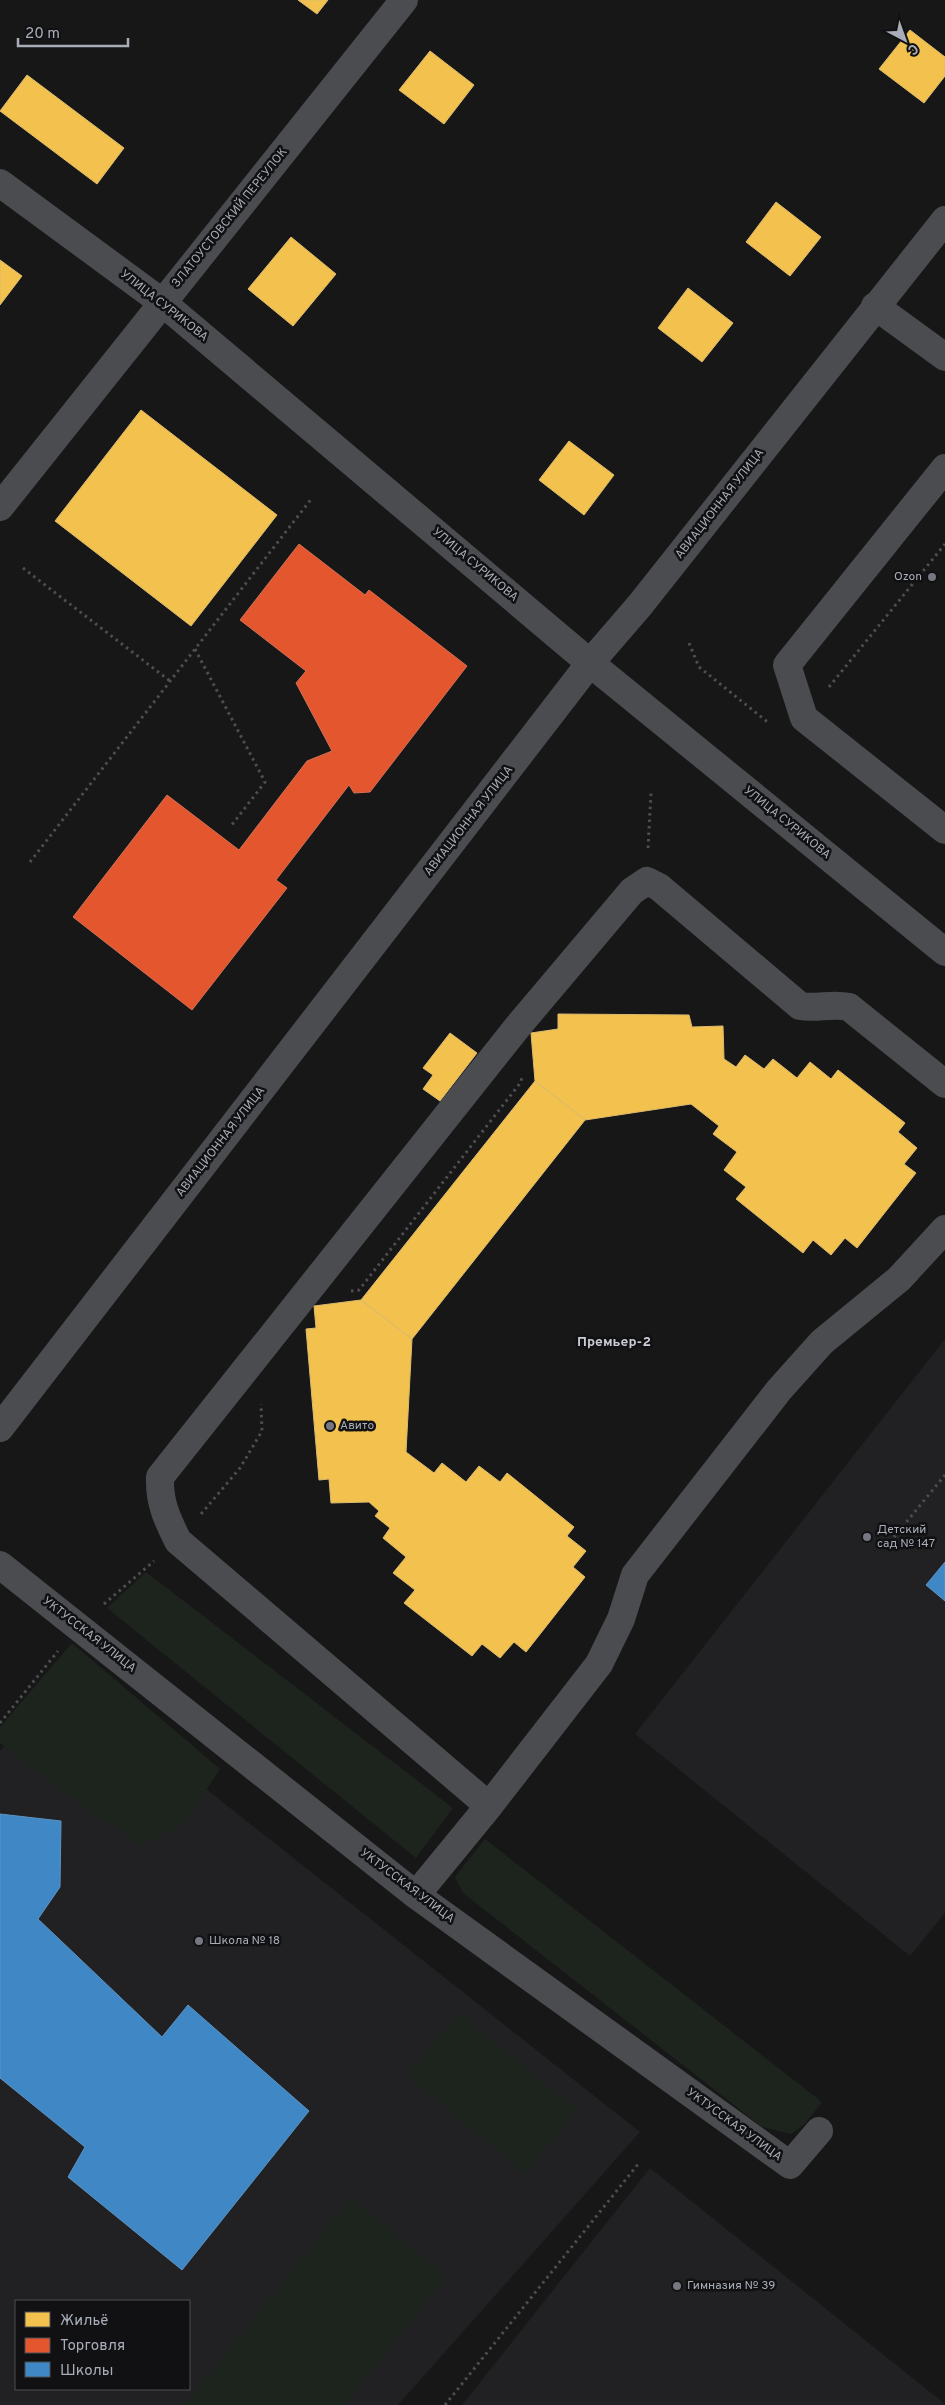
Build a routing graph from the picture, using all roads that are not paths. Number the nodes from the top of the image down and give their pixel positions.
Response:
1 (404, 0) edge
2 (0, 183) edge
3 (945, 220) edge
4 (163, 303) junction
5 (875, 306) junction
6 (945, 357) edge
7 (945, 468) edge
8 (0, 507) edge
9 (590, 663) junction
10 (945, 830) edge
11 (945, 952) edge
12 (945, 1084) edge
13 (945, 1229) edge
14 (0, 1428) edge
15 (0, 1565) edge
16 (489, 1806) junction
17 (416, 1895) junction
18 (819, 2131) dead end

1 - 4 street, ЗЛАТОУСТОВСКИЙ ПЕРЕУЛОК
2 - 4 street, УЛИЦА СУРИКОВА
3 - 5 street, АВИАЦИОННАЯ УЛИЦА
4 - 8 street, ЗЛАТОУСТОВСКИЙ ПЕРЕУЛОК
4 - 9 street, УЛИЦА СУРИКОВА
5 - 6 street
5 - 9 street, АВИАЦИОННАЯ УЛИЦА
7 - 10 street
9 - 11 street, УЛИЦА СУРИКОВА
9 - 14 street, АВИАЦИОННАЯ УЛИЦА
12 - 16 street
13 - 16 street
15 - 17 street, УКТУССКАЯ УЛИЦА
16 - 17 street
17 - 18 street, УКТУССКАЯ УЛИЦА

